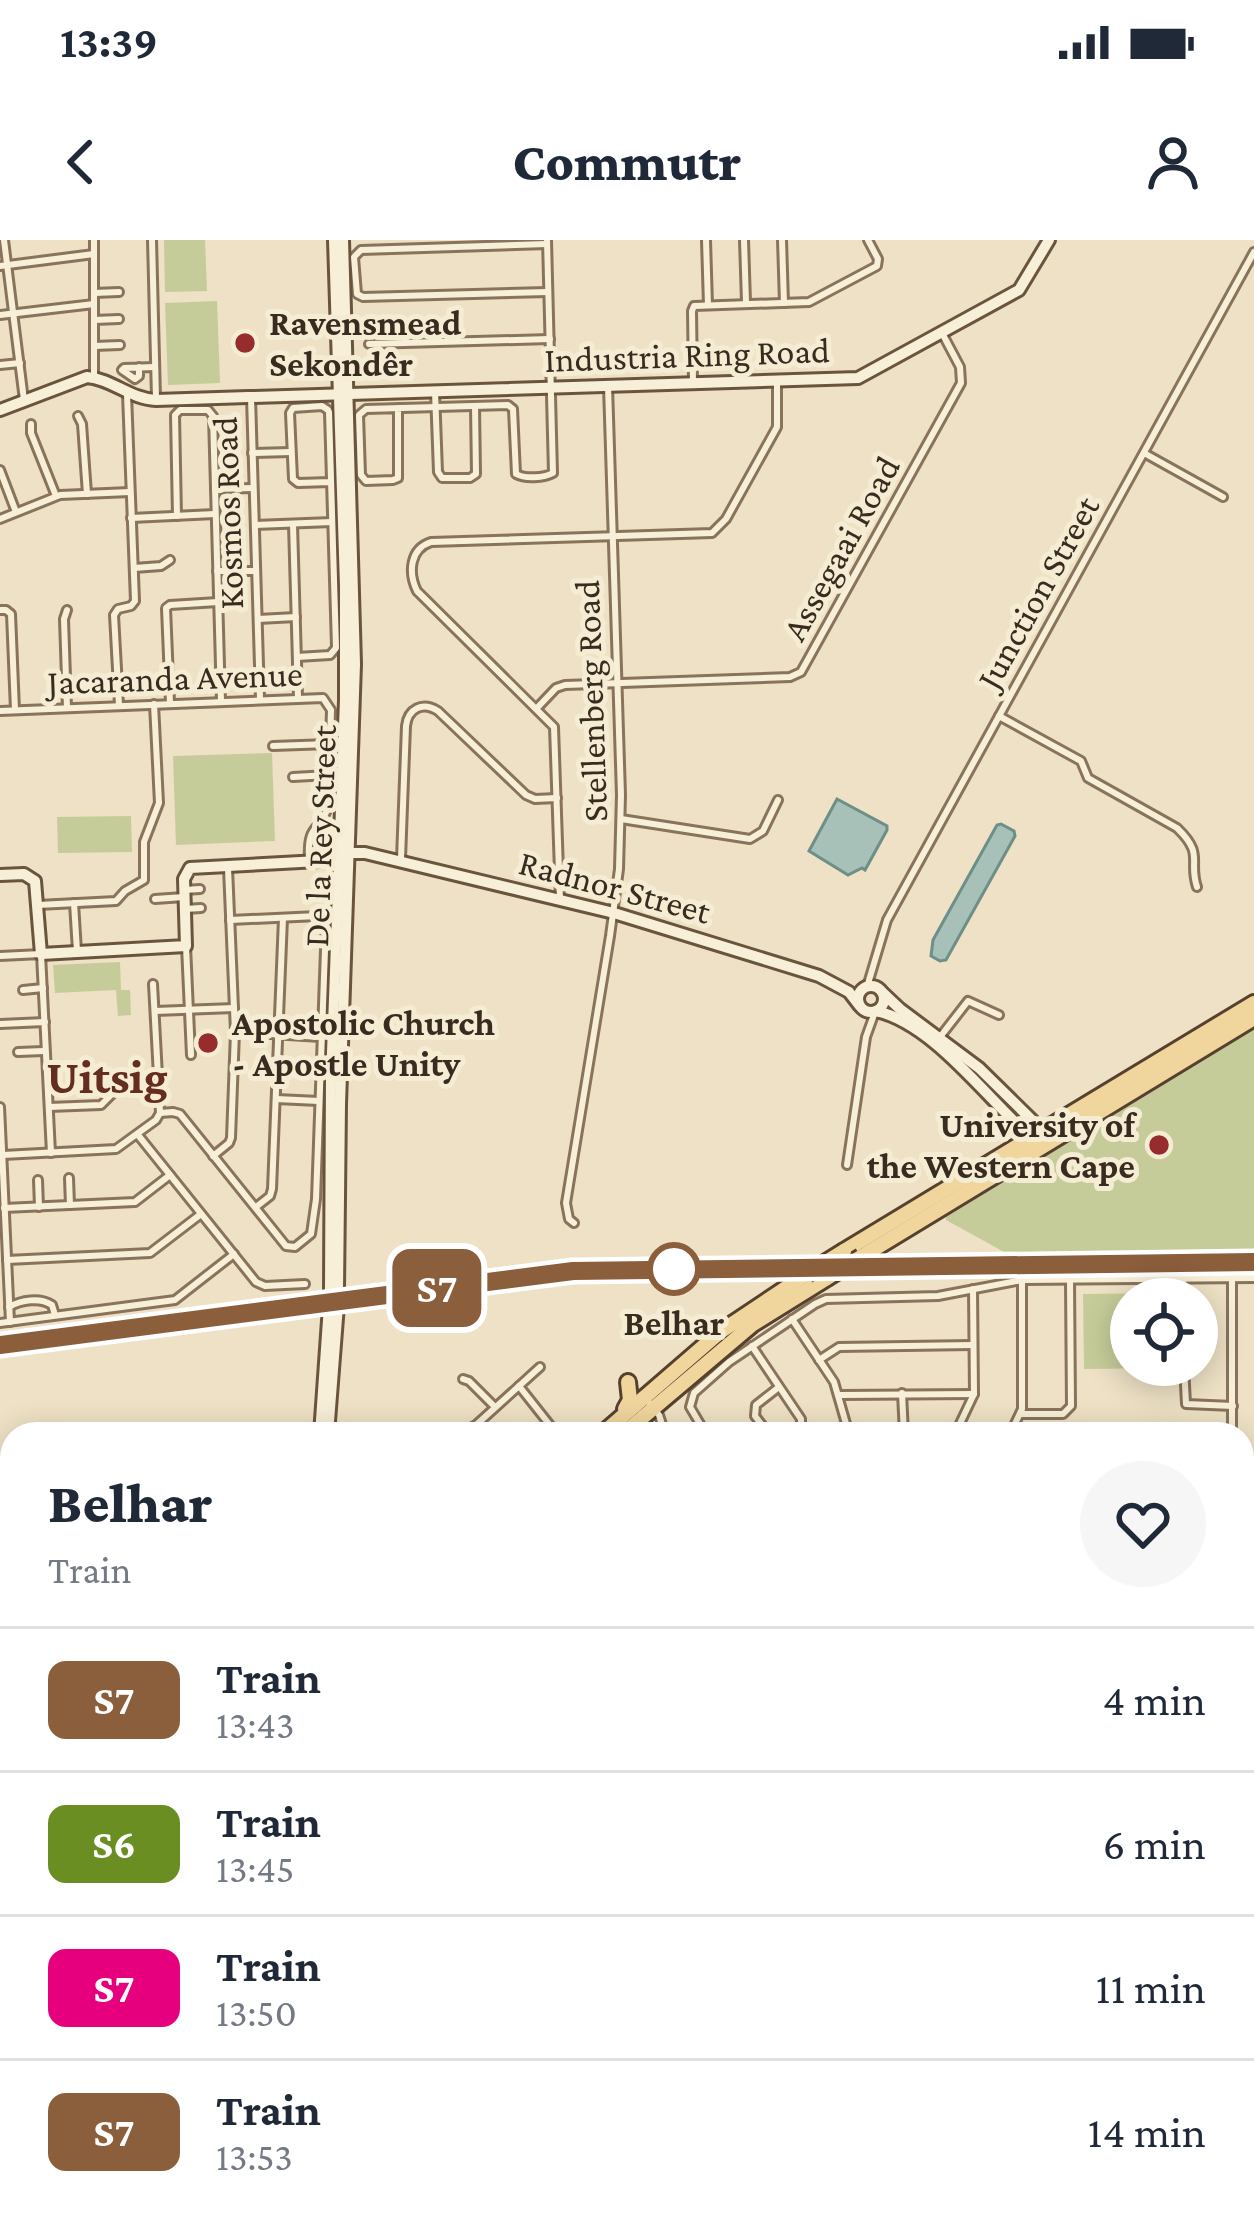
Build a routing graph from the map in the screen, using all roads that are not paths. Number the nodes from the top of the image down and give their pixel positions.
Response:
1 (4, 240) edge
2 (94, 240) edge
3 (152, 240) edge
4 (338, 240) edge
5 (706, 240) edge
6 (744, 240) edge
7 (782, 240) edge
8 (868, 240) edge
9 (1049, 240) edge
10 (547, 242) edge
11 (1254, 252) edge
12 (94, 254) junction
13 (4, 265) edge
14 (119, 292) dead end
15 (548, 292) junction
16 (94, 293) junction
17 (784, 302) junction
18 (94, 304) junction
19 (746, 304) junction
20 (707, 305) junction
21 (13, 314) junction
22 (0, 315) edge
23 (119, 319) dead end
24 (94, 320) junction
25 (942, 333) junction
26 (550, 339) junction
27 (369, 344) dead end
28 (120, 345) dead end
29 (94, 346) junction
30 (20, 363) junction
31 (0, 365) edge
32 (139, 367) dead end
33 (155, 367) junction
34 (94, 377) junction
35 (777, 381) junction
36 (693, 383) junction
37 (608, 386) junction
38 (551, 388) junction
39 (435, 392) junction
40 (127, 394) junction
41 (343, 394) junction
42 (251, 398) junction
43 (24, 400) junction
44 (156, 400) junction
45 (435, 406) junction
46 (475, 406) junction
47 (398, 408) junction
48 (0, 410) edge
49 (79, 416) dead end
50 (32, 424) dead end
51 (291, 452) junction
52 (252, 453) junction
53 (1144, 453) junction
54 (0, 470) edge
55 (331, 482) junction
56 (254, 488) junction
57 (215, 489) junction
58 (130, 491) junction
59 (87, 494) junction
60 (56, 496) junction
61 (1223, 497) dead end
62 (16, 512) junction
63 (215, 514) junction
64 (177, 516) junction
65 (131, 518) junction
66 (0, 519) edge
67 (332, 522) junction
68 (293, 524) junction
69 (255, 525) junction
70 (612, 537) junction
71 (170, 560) dead end
72 (134, 568) junction
73 (256, 571) junction
74 (217, 572) junction
75 (218, 602) junction
76 (0, 610) edge
77 (67, 610) dead end
78 (296, 617) junction
79 (257, 619) junction
80 (297, 657) junction
81 (617, 683) junction
82 (298, 697) junction
83 (260, 699) junction
84 (221, 701) junction
85 (170, 703) junction
86 (154, 704) junction
87 (118, 706) junction
88 (67, 708) junction
89 (537, 708) junction
90 (15, 710) junction
91 (0, 711) edge
92 (999, 716) junction
93 (330, 744) junction
94 (272, 746) dead end
95 (329, 775) junction
96 (293, 777) dead end
97 (557, 798) junction
98 (778, 800) dead end
99 (621, 819) junction
100 (344, 857) junction
101 (310, 860) junction
102 (397, 862) junction
103 (227, 864) junction
104 (0, 874) edge
105 (1197, 886) dead end
106 (200, 890) dead end
107 (155, 899) dead end
108 (185, 899) junction
109 (560, 901) junction
110 (74, 903) junction
111 (38, 904) junction
112 (201, 908) dead end
113 (614, 913) junction
114 (284, 918) junction
115 (230, 920) junction
116 (186, 946) junction
117 (77, 951) junction
118 (41, 954) junction
119 (0, 956) edge
120 (877, 961) junction
121 (819, 976) junction
122 (153, 984) dead end
123 (866, 987) junction
124 (44, 988) junction
125 (23, 990) dead end
126 (883, 993) junction
127 (1254, 1003) edge
128 (860, 1005) junction
129 (234, 1008) junction
130 (188, 1010) junction
131 (155, 1011) junction
132 (876, 1012) junction
133 (999, 1015) dead end
134 (1254, 1018) edge
135 (45, 1022) junction
136 (0, 1024) edge
137 (235, 1032) junction
138 (278, 1035) junction
139 (866, 1036) junction
140 (321, 1037) junction
141 (937, 1041) junction
142 (46, 1051) junction
143 (18, 1052) dead end
144 (191, 1055) dead end
145 (116, 1090) dead end
146 (276, 1099) junction
147 (319, 1101) junction
148 (0, 1107) edge
149 (49, 1107) junction
150 (160, 1113) junction
151 (138, 1135) junction
152 (1039, 1141) junction
153 (51, 1153) junction
154 (1, 1155) edge
155 (213, 1156) junction
156 (848, 1165) dead end
157 (170, 1175) junction
158 (69, 1178) dead end
159 (38, 1180) dead end
160 (70, 1205) junction
161 (39, 1207) junction
162 (4, 1208) junction
163 (255, 1208) junction
164 (201, 1214) junction
165 (574, 1223) dead end
166 (234, 1254) junction
167 (7, 1260) junction
168 (1218, 1278) edge
169 (1232, 1278) junction
170 (1254, 1278) edge
171 (1022, 1280) junction
172 (1070, 1280) junction
173 (1110, 1280) edge
174 (305, 1284) dead end
175 (973, 1289) junction
176 (9, 1307) junction
177 (56, 1316) junction
178 (792, 1319) junction
179 (5, 1322) edge
180 (973, 1345) junction
181 (752, 1346) junction
182 (819, 1360) junction
183 (540, 1367) dead end
184 (463, 1379) dead end
185 (628, 1382) dead end
186 (519, 1386) junction
187 (1185, 1386) edge
188 (779, 1387) junction
189 (902, 1393) junction
190 (974, 1394) junction
191 (839, 1395) junction
192 (649, 1401) junction
193 (1233, 1406) junction
194 (495, 1407) junction
195 (1022, 1414) junction
196 (325, 1422) edge
197 (476, 1422) edge
198 (549, 1422) edge
199 (622, 1422) edge
200 (625, 1422) edge
201 (662, 1422) edge
202 (699, 1422) edge
203 (759, 1422) edge
204 (801, 1422) edge
205 (846, 1422) edge
206 (903, 1422) edge
207 (961, 1422) edge
208 (1017, 1422) edge
209 (1232, 1422) edge
210 (0, 1971) edge
211 (0, 1988) edge

1 - 13 street
2 - 12 street
3 - 33 street
4 - 41 street, De la Rey Street
5 - 20 street
6 - 19 street
7 - 17 street
8 - 17 street
9 - 25 street, Industria Ring Road
10 - 15 street
10 - 15 street
11 - 53 street, Junction Street
12 - 13 street
12 - 16 street
13 - 21 street
14 - 16 street
15 - 26 street
16 - 18 street
17 - 19 street
18 - 21 street
18 - 24 street
19 - 20 street
20 - 36 street
21 - 22 street
21 - 30 street
23 - 24 street
24 - 29 street
25 - 35 street, Industria Ring Road
25 - 81 street, Assegaai Road
26 - 27 street
26 - 38 street
28 - 29 street
29 - 34 street
30 - 31 street
30 - 43 street
32 - 33 street
33 - 44 street
34 - 40 street, Industria Ring Road
34 - 43 street
35 - 36 street, Industria Ring Road
35 - 70 street
36 - 37 street, Industria Ring Road
37 - 38 street, Industria Ring Road
37 - 70 street, Stellenberg Road
38 - 39 street, Industria Ring Road
38 - 46 street
39 - 41 street, Industria Ring Road
39 - 45 street
40 - 44 street, Industria Ring Road
40 - 58 street
41 - 42 street, Industria Ring Road
41 - 100 street, De la Rey Street
42 - 44 street, Industria Ring Road
42 - 52 street, Kosmos Road
43 - 48 street
45 - 46 street
45 - 46 street
45 - 47 street
47 - 47 street
49 - 59 street
50 - 60 street
51 - 52 street
51 - 55 street
51 - 55 street
52 - 56 street, Kosmos Road
53 - 61 street
53 - 92 street, Junction Street
54 - 62 street
55 - 67 street
56 - 57 street
56 - 69 street, Kosmos Road
57 - 63 street
57 - 64 street
58 - 59 street
58 - 65 street
59 - 60 street
60 - 62 street
62 - 66 street
63 - 64 street
63 - 74 street
64 - 65 street
65 - 72 street
67 - 68 street
67 - 80 street
68 - 69 street
68 - 78 street
69 - 73 street, Kosmos Road
70 - 81 street, Stellenberg Road
70 - 89 street
71 - 72 street
72 - 87 street
73 - 74 street
73 - 79 street, Kosmos Road
74 - 75 street
75 - 84 street
75 - 85 street
76 - 90 street
77 - 88 street
78 - 79 street
78 - 80 street
79 - 83 street, Kosmos Road
80 - 82 street
81 - 89 street, Assegaai Road
81 - 99 street, Stellenberg Road
82 - 83 street, Jacaranda Avenue
82 - 93 street, Jacaranda Avenue
83 - 84 street, Jacaranda Avenue
84 - 85 street, Jacaranda Avenue
85 - 86 street, Jacaranda Avenue
86 - 87 street, Jacaranda Avenue
86 - 110 street
87 - 88 street, Jacaranda Avenue
88 - 90 street, Jacaranda Avenue
89 - 97 street
90 - 91 street, Jacaranda Avenue
92 - 105 street
92 - 120 street, Junction Street
93 - 94 street
93 - 95 street, Jacaranda Avenue
95 - 96 street
95 - 101 street, Jacaranda Avenue
97 - 102 street
97 - 109 street
98 - 99 street
99 - 113 street, Stellenberg Road
100 - 101 street, Radnor Street
100 - 102 street, Radnor Street
100 - 196 street, De la Rey Street, bridge
101 - 103 street, Radnor Street
102 - 109 street, Radnor Street
103 - 108 street
103 - 115 street
104 - 111 street
106 - 108 street
107 - 108 street
108 - 112 street
108 - 116 street
109 - 113 street, Radnor Street
110 - 111 street
110 - 117 street
111 - 118 street
113 - 121 street, Radnor Street
113 - 165 street, Stellenberg Road
114 - 115 street
114 - 138 street
114 - 140 street
115 - 129 street
116 - 117 street
116 - 130 street
117 - 118 street
118 - 119 street
118 - 124 street
120 - 123 street, Junction Street
120 - 126 street, Junction Street
121 - 123 street, Radnor Street
121 - 128 street, Radnor Street
122 - 131 street
123 - 126 street
123 - 128 street
124 - 125 street
124 - 135 street
126 - 132 street
126 - 141 street
127 - 152 main road
128 - 132 street
128 - 139 street
129 - 130 street
129 - 137 street
130 - 131 street
130 - 144 street
131 - 150 street
132 - 139 street
132 - 141 street
133 - 141 street
134 - 152 main road
135 - 136 street
135 - 142 street
137 - 138 street
137 - 155 street
138 - 140 street
138 - 146 street
139 - 156 street
140 - 147 street
141 - 152 street
142 - 143 street
142 - 149 street
145 - 149 street
146 - 147 street
146 - 163 street
147 - 163 street
148 - 154 street
149 - 153 street
150 - 151 street
150 - 155 street
151 - 153 street
151 - 157 street
152 - 192 main road, bridge
152 - 192 main road, bridge
153 - 154 street
154 - 162 street
155 - 163 street
157 - 160 street
157 - 164 street
158 - 160 street
159 - 161 street
160 - 161 street
161 - 162 street
162 - 167 street
164 - 166 street
164 - 167 street
166 - 174 street
166 - 177 street
167 - 176 street
168 - 169 street
169 - 170 street
169 - 193 street
171 - 172 street
171 - 175 street
171 - 195 street
172 - 173 street
172 - 195 street
175 - 178 street
175 - 180 street
176 - 177 street
176 - 179 street
177 - 179 street
178 - 181 street
178 - 182 street
180 - 182 street
180 - 190 street
181 - 188 street
181 - 202 street
182 - 191 street
183 - 186 street
184 - 194 street
185 - 199 main road
186 - 194 street
186 - 198 street
187 - 193 street
188 - 203 street
188 - 204 street
189 - 190 street
189 - 191 street
189 - 206 street
190 - 207 street
191 - 205 street
192 - 200 main road
192 - 201 street
193 - 209 street
194 - 197 street
195 - 208 street
210 - 211 street

